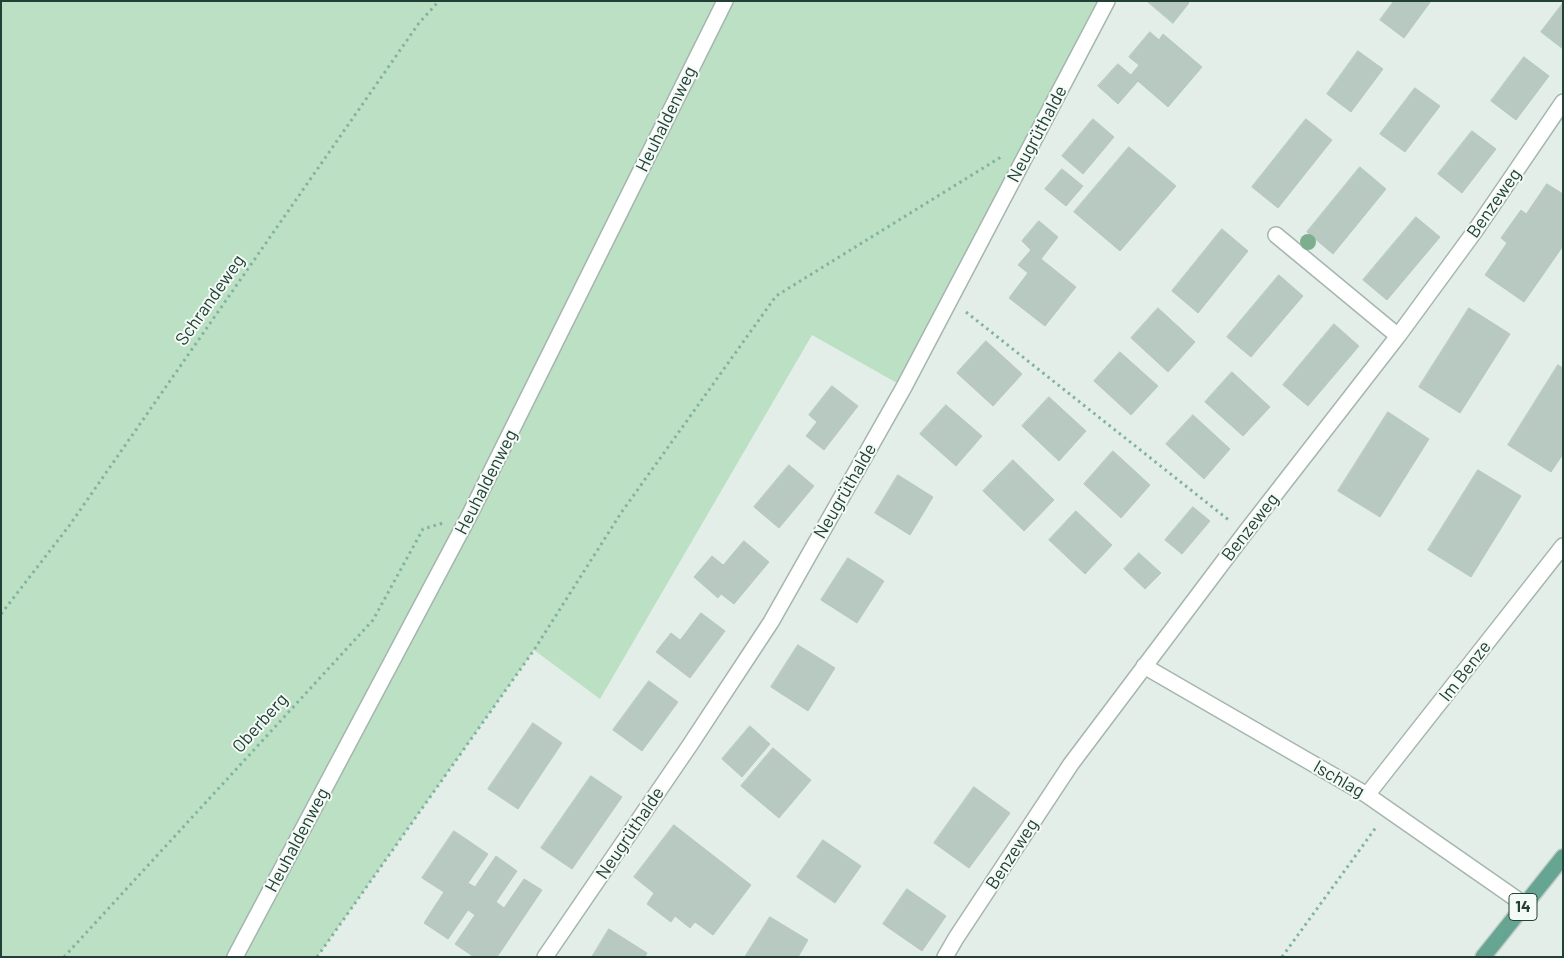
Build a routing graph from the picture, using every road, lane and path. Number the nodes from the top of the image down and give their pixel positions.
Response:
1 (439, 1) edge
2 (725, 1) edge
3 (1107, 1) edge
4 (1563, 102) edge
5 (1002, 157) dead end
6 (1276, 235) dead end
7 (950, 300) junction
8 (1398, 336) junction
9 (469, 516) junction
10 (1245, 533) junction
11 (1563, 546) edge
12 (1, 614) edge
13 (1144, 666) junction
14 (1367, 795) junction
15 (1389, 809) junction
16 (1563, 857) edge
17 (1525, 905) junction
18 (64, 957) edge
19 (235, 957) edge
20 (317, 957) edge
21 (545, 957) edge
22 (946, 957) edge
23 (1282, 957) edge
24 (1483, 957) edge

1 - 12 path, Schrandeweg
2 - 9 street, Heuhaldenweg
3 - 7 street, Neugrüthalde
4 - 8 street, Benzeweg
5 - 20 path
6 - 8 street
7 - 10 path
7 - 21 street, Neugrüthalde
8 - 10 street, Benzeweg
9 - 18 path, Oberberg
9 - 19 street, Heuhaldenweg
10 - 13 street, Benzeweg
11 - 14 street, Im Benze
13 - 14 street, Ischlag
13 - 22 street, Benzeweg
14 - 15 street, Ischlag
15 - 17 street, Ischlag
15 - 23 path
16 - 17 main road, 14
17 - 24 main road, 14

